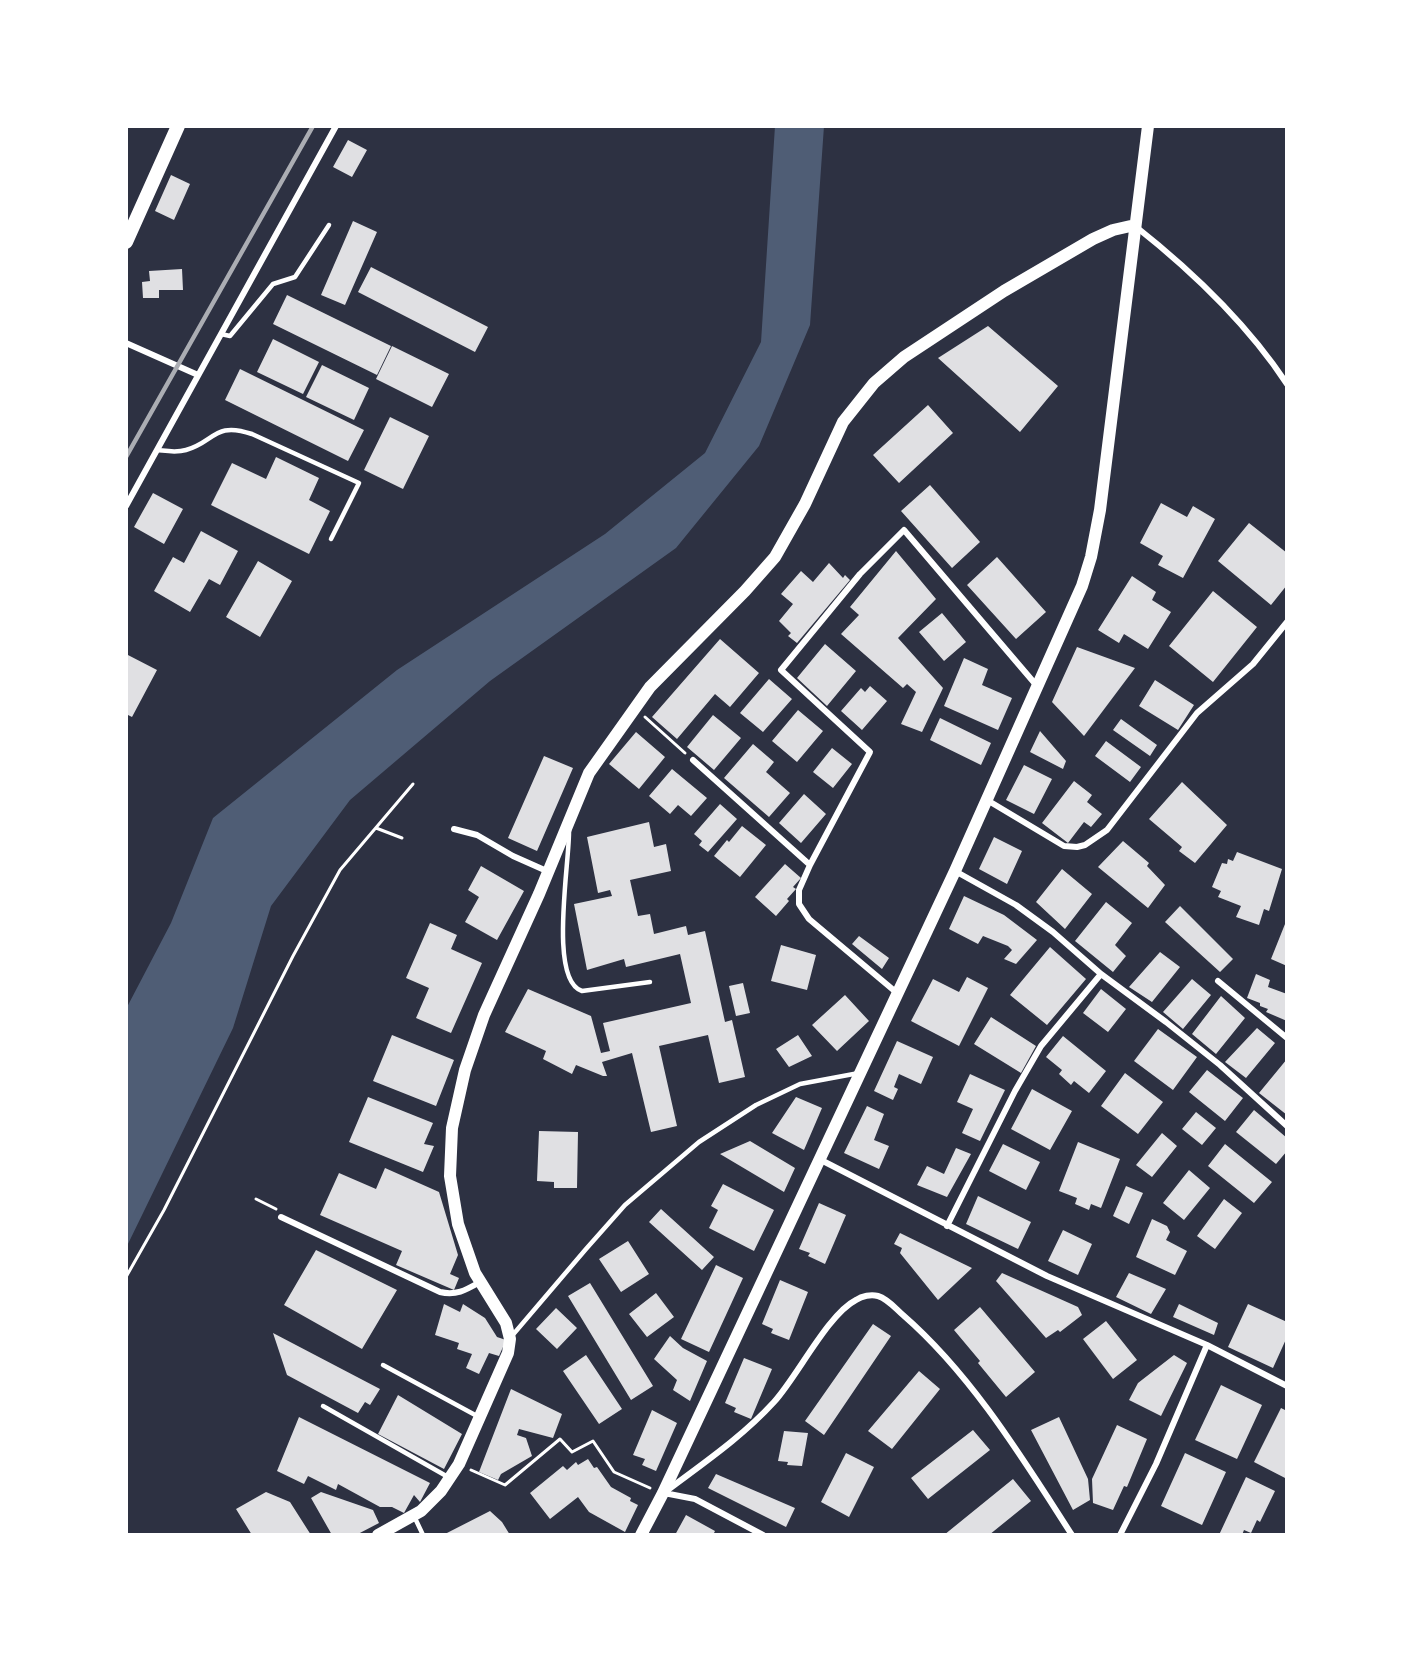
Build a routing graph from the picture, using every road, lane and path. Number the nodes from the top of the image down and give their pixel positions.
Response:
1 (178, 126) edge
2 (336, 126) edge
3 (1146, 127) edge
4 (329, 225) dead end
5 (1135, 225) junction
6 (126, 242) edge
7 (221, 334) junction
8 (126, 343) edge
9 (198, 375) junction
10 (1287, 384) edge
11 (157, 450) junction
12 (126, 506) edge
13 (331, 539) dead end
14 (1287, 622) edge
15 (1038, 687) junction
16 (634, 707) junction
17 (693, 760) joint
18 (413, 784) dead end
19 (987, 800) junction
20 (569, 818) junction
21 (375, 828) junction
22 (454, 829) dead end
23 (402, 837) dead end
24 (810, 865) junction
25 (955, 871) junction
26 (549, 872) junction
27 (1101, 974) junction
28 (1218, 981) dead end
29 (650, 982) dead end
30 (897, 993) junction
31 (1287, 1038) edge
32 (861, 1073) junction
33 (1287, 1126) edge
34 (821, 1160) junction
35 (281, 1217) dead end
36 (947, 1226) junction
37 (126, 1277) edge
38 (480, 1282) junction
39 (510, 1339) junction
40 (1207, 1345) junction
41 (383, 1365) dead end
42 (1287, 1386) edge
43 (322, 1406) dead end
44 (480, 1418) junction
45 (459, 1464) junction
46 (450, 1478) junction
47 (663, 1493) junction
48 (414, 1516) junction
49 (378, 1535) edge
50 (423, 1535) edge
51 (641, 1535) edge
52 (763, 1535) edge
53 (1072, 1535) edge
54 (1120, 1535) edge

1 - 6 main road
2 - 7 street
3 - 5 main road
4 - 7 lane
5 - 10 street
5 - 15 main road
5 - 16 main road
7 - 9 street
8 - 9 street
9 - 11 street
11 - 12 street
11 - 13 lane
14 - 19 street
15 - 19 main road
15 - 24 street
16 - 17 path
16 - 20 main road
17 - 24 street
18 - 21 path
19 - 25 main road
20 - 26 main road
20 - 29 lane
21 - 23 path
21 - 37 path
22 - 26 street
24 - 30 street
25 - 27 street
25 - 30 main road
26 - 38 main road
27 - 33 street
27 - 36 street
28 - 31 street
30 - 32 main road
32 - 34 main road
32 - 39 lane
34 - 36 street
34 - 47 main road
35 - 38 street
36 - 40 street
38 - 39 main road
39 - 44 main road
40 - 42 street
40 - 54 street
41 - 44 lane
43 - 46 lane
44 - 45 main road
45 - 46 main road
45 - 47 path
46 - 48 main road
47 - 51 main road
47 - 52 street
47 - 53 street
48 - 49 main road
48 - 50 lane

